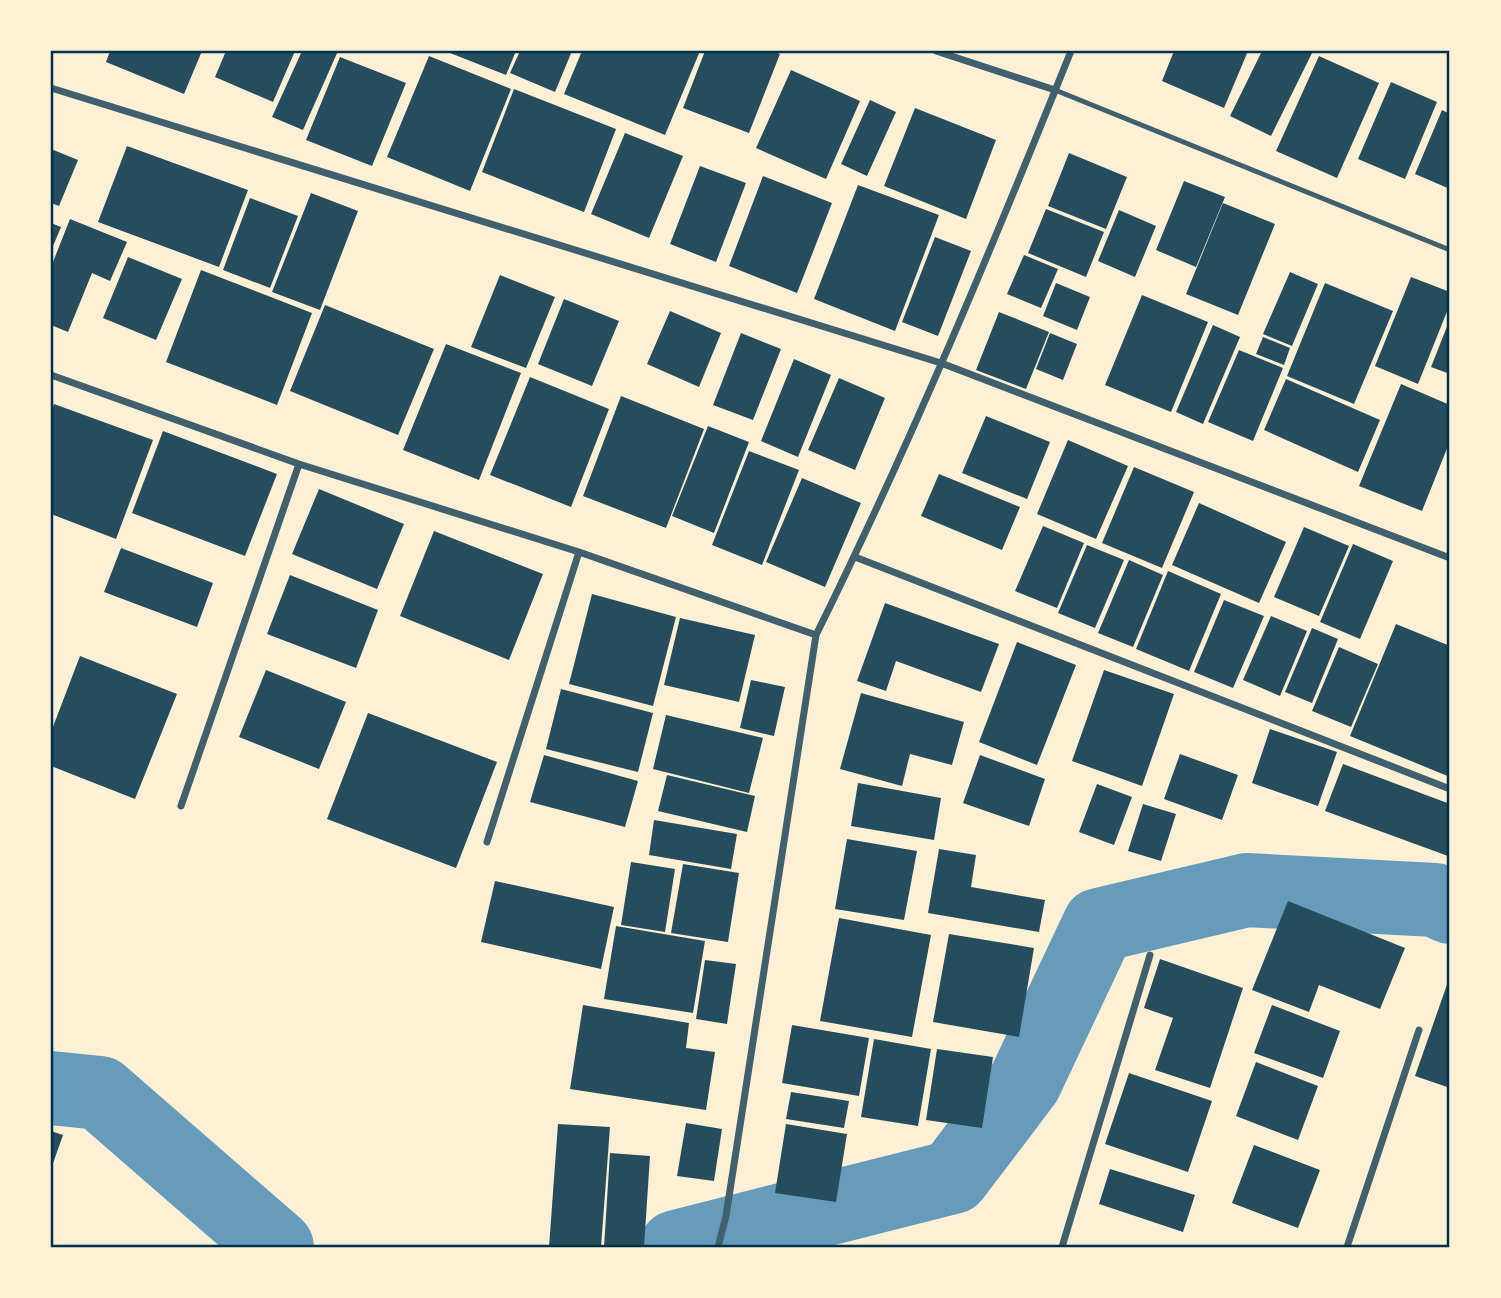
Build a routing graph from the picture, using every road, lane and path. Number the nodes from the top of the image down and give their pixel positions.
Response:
1 (936, 51) edge
2 (1071, 51) edge
3 (51, 88) edge
4 (1055, 90) junction
5 (1450, 250) edge
6 (941, 363) junction
7 (51, 375) edge
8 (299, 464) junction
9 (579, 552) junction
10 (855, 557) junction
11 (1450, 558) edge
12 (816, 635) junction
13 (1450, 789) edge
14 (181, 806) dead end
15 (487, 842) dead end
16 (1150, 955) dead end
17 (1419, 1030) dead end
18 (718, 1247) edge
19 (1062, 1247) edge
20 (1347, 1247) edge

1 - 4 street
2 - 4 street
3 - 6 street
4 - 5 lane
4 - 6 street
6 - 10 street
6 - 11 street
7 - 8 street
8 - 9 street
8 - 14 street
9 - 12 street
9 - 15 street
10 - 12 street
10 - 13 street
12 - 18 street
16 - 19 street
17 - 20 street

